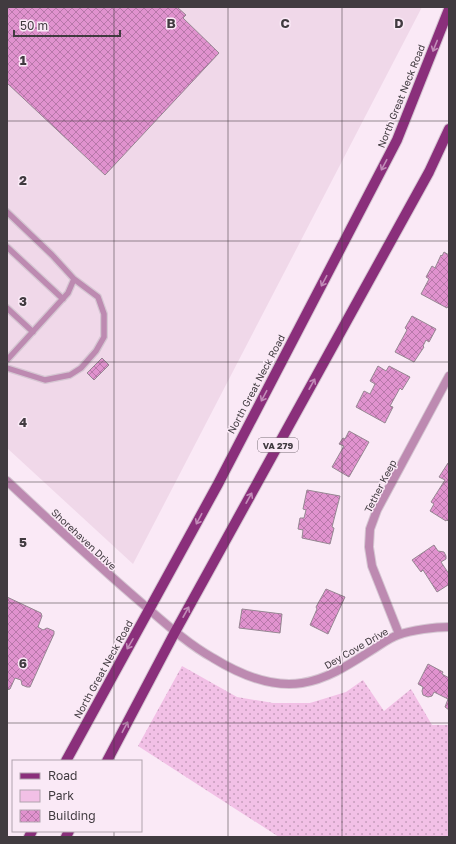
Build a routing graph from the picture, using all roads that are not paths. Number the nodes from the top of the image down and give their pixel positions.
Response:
1 (449, 9) edge
2 (449, 129) edge
3 (7, 212) edge
4 (7, 247) edge
5 (74, 279) junction
6 (63, 299) junction
7 (7, 308) edge
8 (33, 332) junction
9 (7, 360) edge
10 (7, 368) edge
11 (449, 376) edge
12 (7, 481) edge
13 (150, 610) junction
14 (449, 627) edge
15 (175, 632) junction
16 (399, 634) junction
17 (67, 760) edge
18 (108, 760) edge

1 -> 13 main road, North Great Neck Road / VA 279
15 -> 2 main road, VA 279
3 - 5 lane
4 - 6 lane
5 - 6 lane
5 - 10 lane
6 - 8 lane
7 - 8 lane
8 - 9 lane
11 - 16 street, Tether Keep
12 - 13 street, Shorehaven Drive
13 - 15 street, Dey Cove Drive
13 -> 17 main road, North Great Neck Road / VA 279
14 - 16 street, Dey Cove Drive
15 - 16 street, Dey Cove Drive
18 -> 15 main road, VA 279

